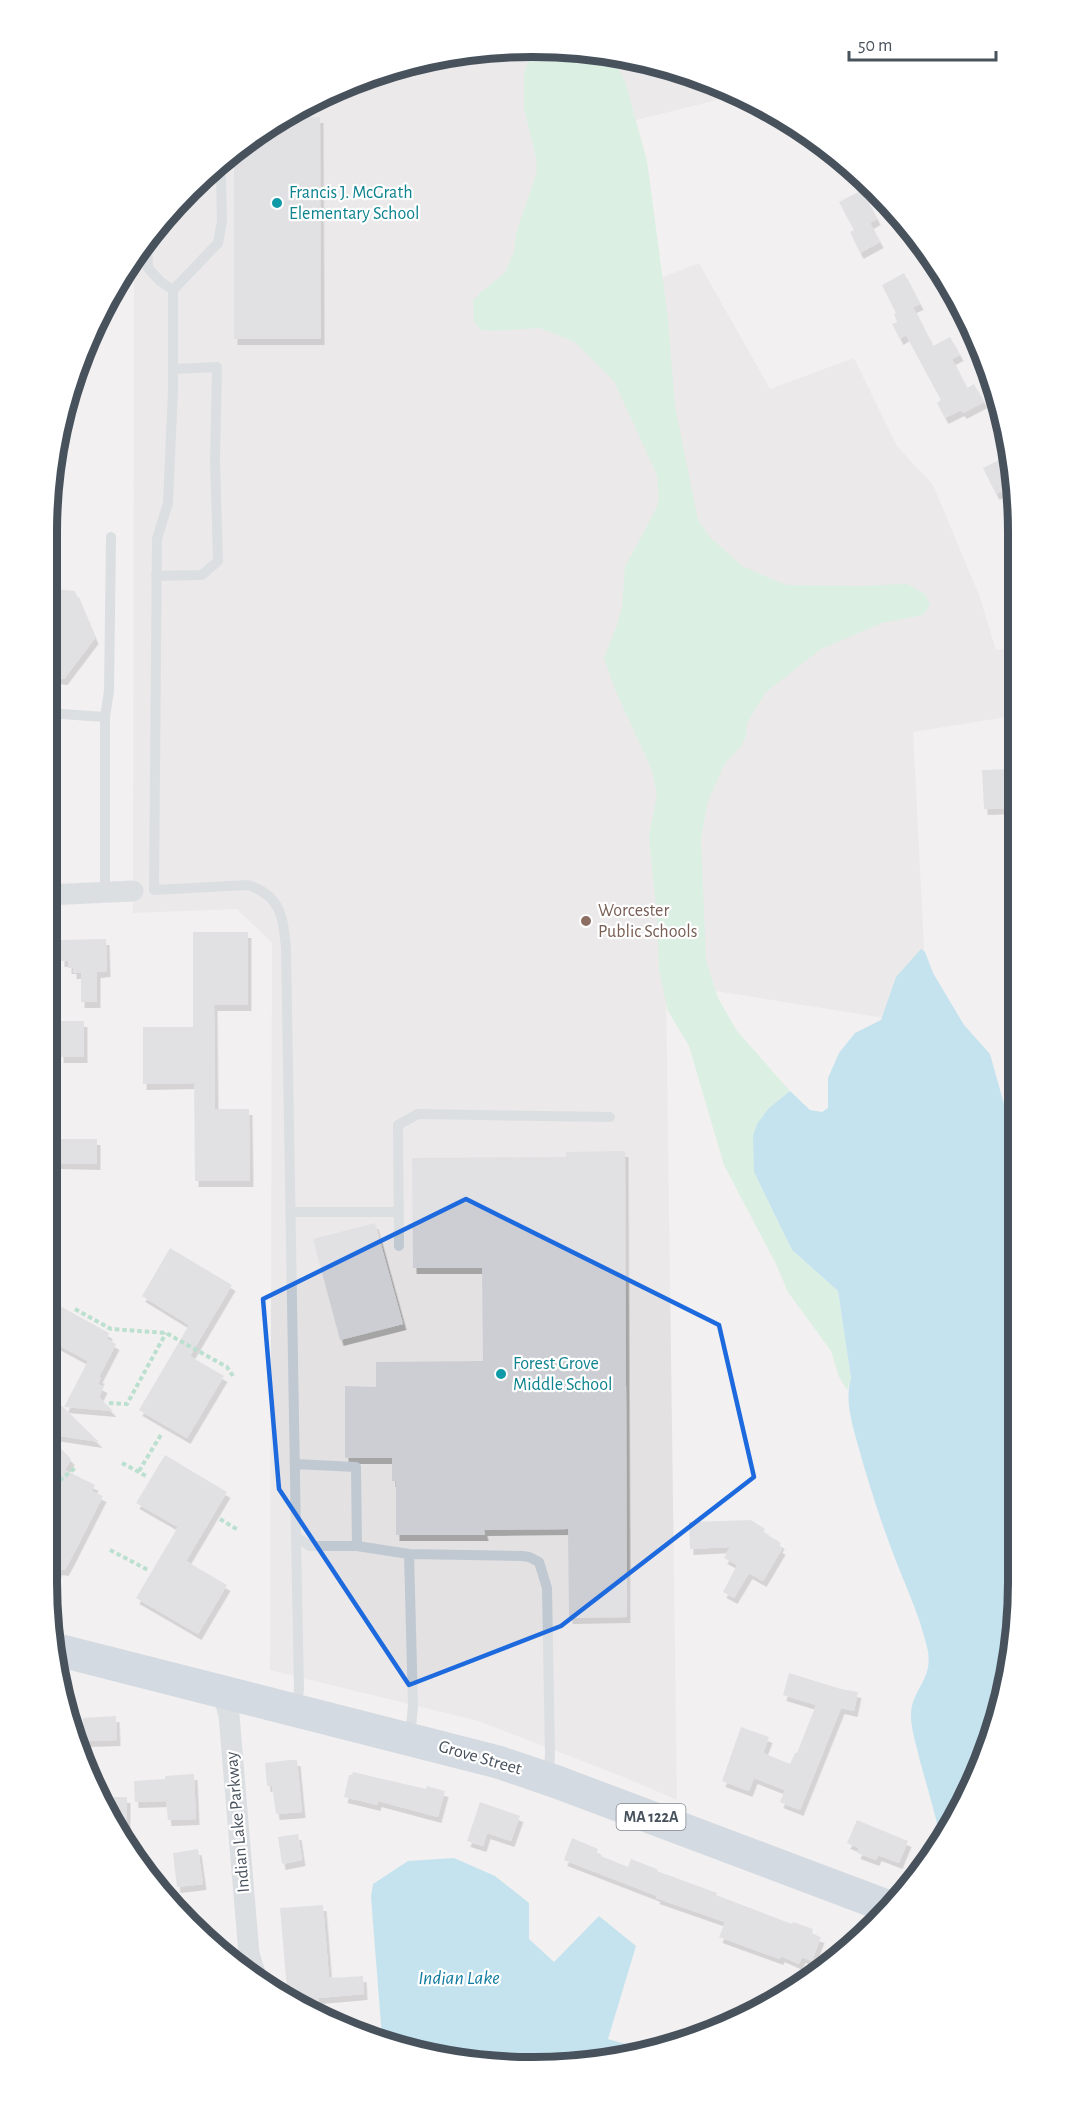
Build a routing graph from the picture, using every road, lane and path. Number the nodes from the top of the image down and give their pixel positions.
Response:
1 (219, 175) edge
2 (148, 253) edge
3 (173, 290) junction
4 (173, 369) junction
5 (111, 537) dead end
6 (156, 576) junction
7 (57, 714) edge
8 (105, 717) junction
9 (143, 890) junction
10 (105, 892) junction
11 (57, 894) edge
12 (610, 1117) dead end
13 (291, 1212) junction
14 (399, 1212) junction
15 (399, 1246) dead end
16 (75, 1309) dead end
17 (166, 1333) junction
18 (232, 1376) dead end
19 (109, 1403) dead end
20 (162, 1433) dead end
21 (122, 1462) dead end
22 (295, 1464) junction
23 (75, 1468) dead end
24 (139, 1471) junction
25 (148, 1477) dead end
26 (57, 1483) edge
27 (220, 1519) dead end
28 (238, 1530) dead end
29 (296, 1537) junction
30 (357, 1546) junction
31 (110, 1550) dead end
32 (409, 1554) junction
33 (148, 1570) dead end
34 (63, 1656) edge
35 (222, 1692) junction
36 (297, 1711) junction
37 (410, 1738) junction
38 (548, 1778) junction
39 (882, 1904) edge
40 (248, 1963) edge

1 - 3 lane
2 - 3 lane
3 - 4 lane
4 - 6 lane
4 - 6 lane
5 - 8 lane
6 - 9 lane
7 - 8 lane
8 - 10 lane
9 - 10 street
9 - 13 lane
10 - 11 street
12 - 14 lane
13 - 14 lane
13 - 22 lane
14 - 15 lane
16 - 17 path
17 - 18 path
17 - 19 path
20 - 24 path
21 - 24 path
22 - 29 lane
22 - 30 lane
23 - 26 path
24 - 25 path
27 - 28 path
29 - 30 lane
29 - 36 lane
30 - 32 lane
31 - 33 path
32 - 37 lane
32 - 38 lane
34 - 35 main road, Grove Street / MA 122A
35 - 36 main road, Grove Street / MA 122A
35 - 40 street, Indian Lake Parkway
36 - 37 main road, Grove Street / MA 122A
37 - 38 main road, Grove Street / MA 122A
38 - 39 main road, Grove Street / MA 122A

